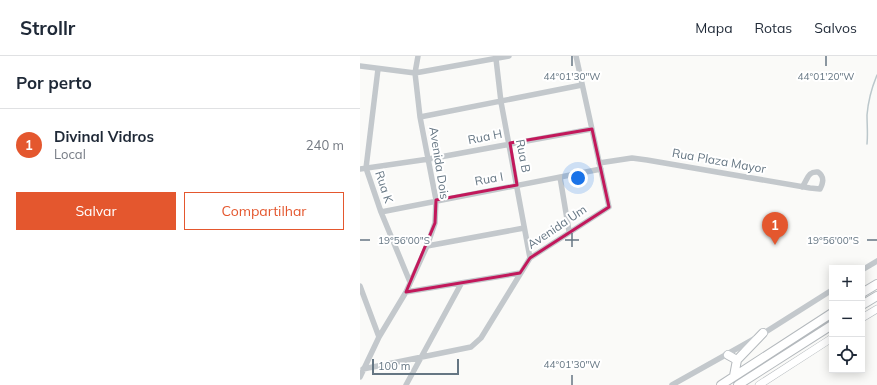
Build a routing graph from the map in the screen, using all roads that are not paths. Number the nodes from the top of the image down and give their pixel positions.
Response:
1 (418, 56) edge
2 (509, 56) edge
3 (576, 56) edge
4 (496, 59) junction
5 (360, 66) edge
6 (378, 69) junction
7 (415, 73) junction
8 (582, 85) junction
9 (501, 102) junction
10 (420, 117) junction
11 (592, 129) junction
12 (510, 143) junction
13 (429, 159) junction
14 (600, 166) junction
15 (366, 168) junction
16 (360, 169) edge
17 (560, 177) junction
18 (517, 185) junction
19 (802, 187) junction
20 (436, 200) junction
21 (381, 212) junction
22 (524, 228) junction
23 (569, 231) junction
24 (427, 246) junction
25 (530, 258) junction
26 (877, 261) edge
27 (865, 268) edge
28 (520, 273) junction
29 (410, 282) junction
30 (461, 284) junction
31 (877, 284) edge
32 (360, 286) edge
33 (865, 291) edge
34 (406, 292) junction
35 (829, 292) edge
36 (877, 296) edge
37 (865, 303) edge
38 (877, 309) edge
39 (829, 315) edge
40 (865, 316) edge
41 (829, 327) edge
42 (764, 333) junction
43 (379, 337) junction
44 (829, 340) edge
45 (728, 355) junction
46 (419, 359) junction
47 (737, 360) junction
48 (364, 369) junction
49 (734, 376) junction
50 (360, 377) edge
51 (406, 385) edge
52 (672, 385) edge
53 (721, 385) edge
54 (738, 385) edge
55 (759, 385) edge

1 - 7 street, Avenida Dois
2 - 4 street
3 - 8 street, Avenida Um
4 - 7 street
4 - 9 street, Rua B
5 - 6 street
6 - 7 street
6 - 15 street, Rua K
7 - 10 street, Avenida Dois
8 - 9 street
8 - 11 street, Avenida Um
9 - 10 street
9 - 12 street, Rua B
10 - 13 street, Avenida Dois
11 - 12 street, Rua H
11 - 14 street, Avenida Um
12 - 13 street, Rua H
12 - 18 street, Rua B
13 - 15 street, Rua H
13 - 20 street, Avenida Dois
14 - 17 street, Rua I
14 - 19 street, Rua Plaza Mayor
14 - 23 street, Avenida Um
15 - 16 street, Rua H
15 - 21 street, Rua K
17 - 18 street, Rua I
17 - 23 street
18 - 20 street, Rua I
18 - 22 street, Rua B
19 - 19 street, Rua Plaza Mayor
20 - 21 street, Rua I
20 - 24 street, Avenida Dois
21 - 29 street, Rua K
22 - 24 street
22 - 25 street, Rua B
23 - 25 street, Avenida Um
24 - 29 street, Avenida Dois
25 - 28 street, Avenida Um
26 - 27 street
28 - 30 street
28 - 46 street, Avenida Um
29 - 34 street, Avenida Dois
30 - 34 street
30 - 46 street
31 - 33 highway
32 - 43 street
34 - 43 street, Avenida Dois
35 - 42 street
36 - 37 highway
38 - 40 main road
39 - 49 highway
41 - 54 highway
42 - 45 street
42 - 47 highway
43 - 48 street, Avenida Dois
44 - 55 main road
45 - 47 highway
45 - 52 street
46 - 48 street, Avenida Um
46 - 51 street
47 - 49 highway
48 - 50 street, Avenida Dois
49 - 53 highway

